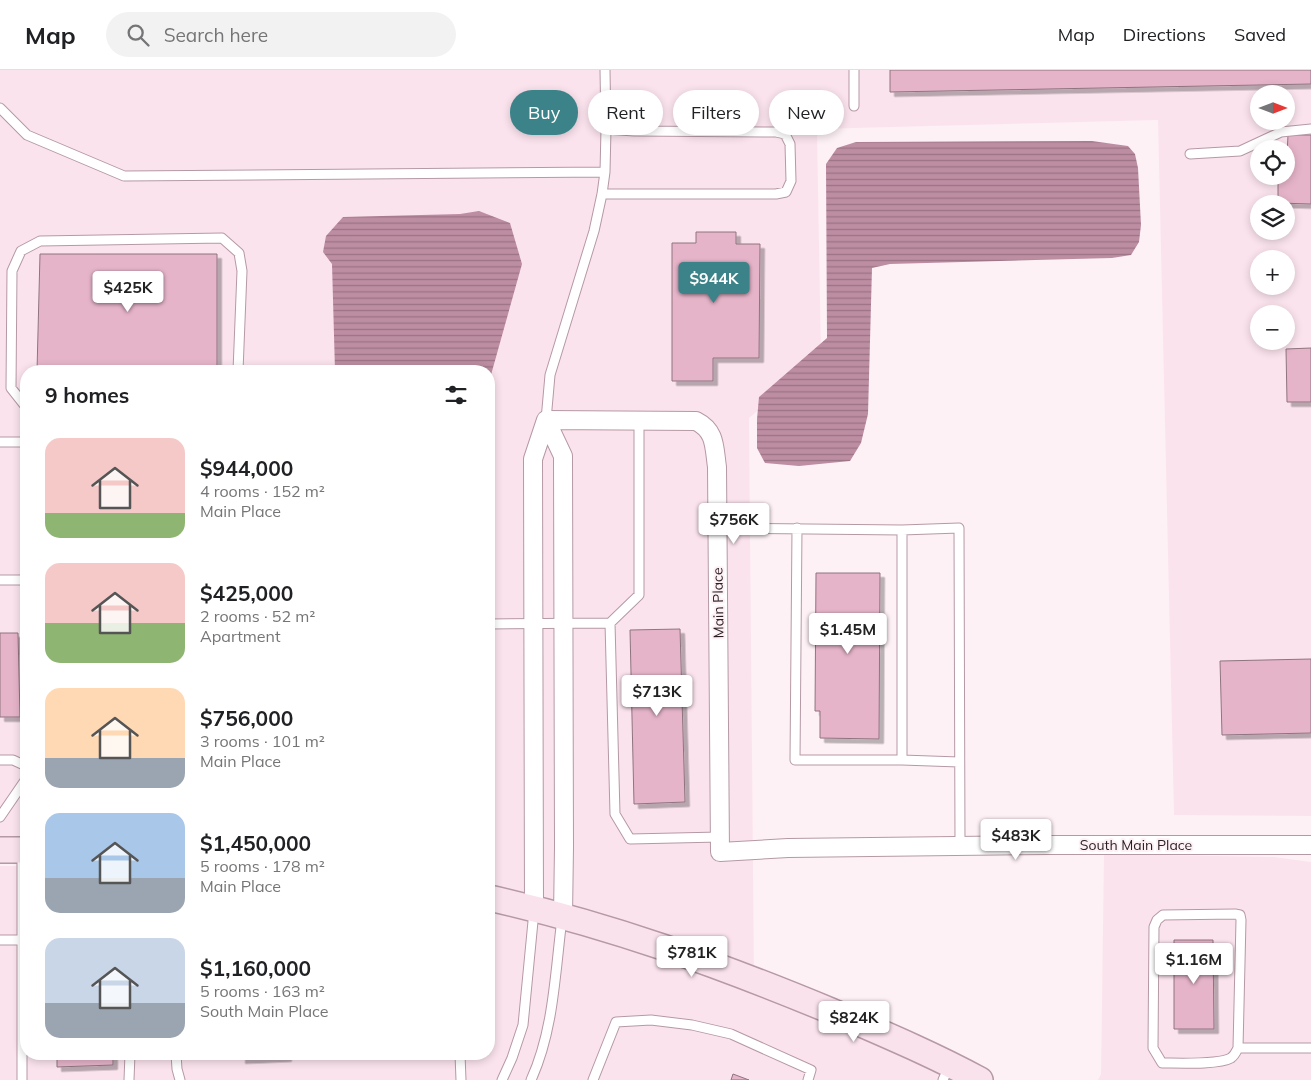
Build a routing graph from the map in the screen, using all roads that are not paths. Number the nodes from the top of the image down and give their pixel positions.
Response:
1 (605, 70) edge
2 (854, 70) edge
3 (605, 90) edge
4 (854, 106) dead end
5 (0, 108) edge
6 (1311, 129) edge
7 (663, 131) edge
8 (606, 135) edge
9 (1190, 154) dead end
10 (605, 172) junction
11 (602, 194) junction
12 (238, 365) edge
13 (20, 399) edge
14 (546, 420) junction
15 (638, 420) junction
16 (0, 442) edge
17 (20, 442) edge
18 (718, 528) junction
19 (797, 528) junction
20 (902, 530) junction
21 (0, 580) edge
22 (20, 580) edge
23 (532, 623) junction
24 (564, 623) junction
25 (610, 623) junction
26 (495, 624) edge
27 (0, 760) edge
28 (902, 760) junction
29 (959, 762) junction
30 (20, 763) edge
31 (20, 788) edge
32 (0, 816) edge
33 (720, 844) junction
34 (1311, 845) edge
35 (960, 846) junction
36 (16, 850) edge
37 (20, 895) edge
38 (495, 899) edge
39 (534, 908) junction
40 (563, 916) junction
41 (0, 940) edge
42 (20, 940) edge
43 (1238, 1048) junction
44 (1311, 1048) edge
45 (22, 1060) edge
46 (130, 1060) edge
47 (176, 1060) edge
48 (460, 1060) edge
49 (947, 1072) edge
50 (22, 1080) edge
51 (130, 1080) edge
52 (180, 1080) edge
53 (461, 1080) edge
54 (502, 1080) edge
55 (531, 1080) edge
56 (593, 1080) edge
57 (808, 1080) edge
58 (980, 1080) edge

1 - 3 lane
2 - 4 lane
5 - 10 lane
6 - 9 lane
7 - 11 lane
8 - 10 lane
10 - 11 lane
11 - 14 lane
12 - 13 lane
14 - 15 street, Main Place
14 - 23 street
14 - 24 street
15 - 18 street, Main Place
15 - 25 lane
16 - 17 lane
18 - 19 lane
18 - 33 street, Main Place
19 - 20 lane
19 - 28 lane
20 - 28 lane
20 - 29 lane
21 - 22 lane
23 - 24 lane
23 - 26 lane
23 - 39 street
24 - 25 lane
24 - 40 street
25 - 33 lane
27 - 30 lane
28 - 29 lane
29 - 35 lane
31 - 32 lane
33 - 35 street, South Main Place
34 - 35 street, South Main Place
36 - 37 lane
38 - 39 main road
39 - 40 main road
39 - 54 lane
40 - 49 main road
40 - 55 lane
41 - 42 lane
43 - 43 lane
43 - 44 lane
45 - 50 lane
46 - 51 lane
47 - 52 lane
48 - 53 lane
49 - 58 main road
56 - 57 lane

